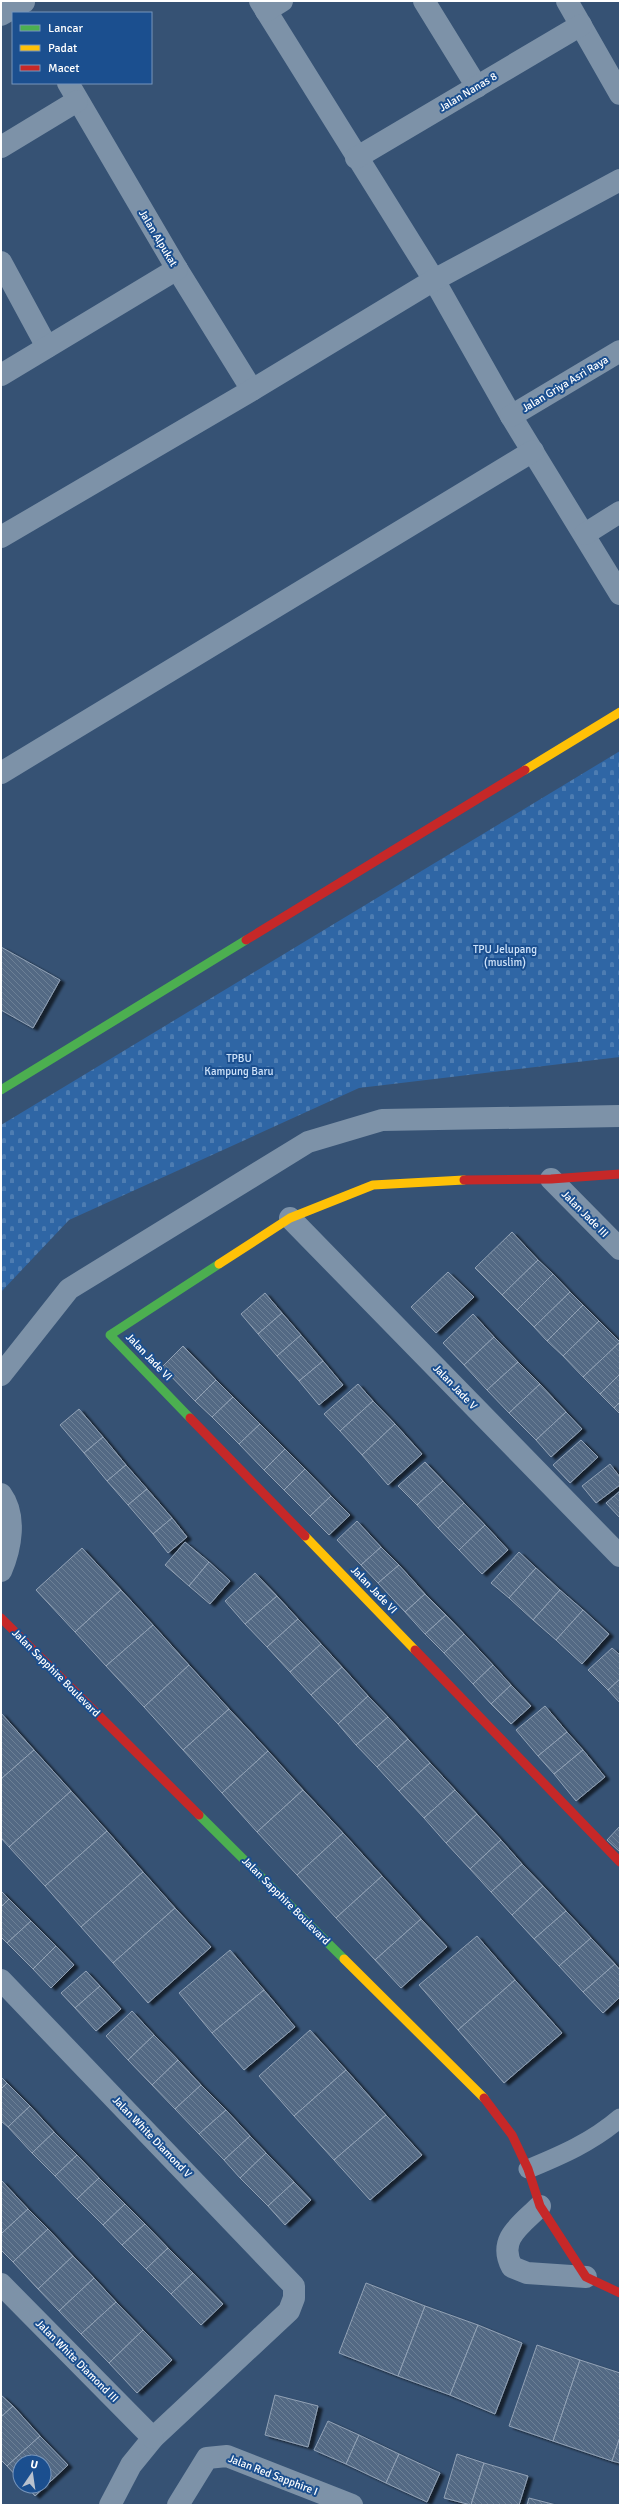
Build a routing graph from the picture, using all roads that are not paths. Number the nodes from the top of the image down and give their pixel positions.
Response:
1 (424, 1) edge
2 (567, 1) edge
3 (269, 4) edge
4 (26, 5) edge
5 (1, 15) edge
6 (581, 25) junction
7 (477, 87) junction
8 (72, 92) edge
9 (620, 94) edge
10 (1, 147) edge
11 (356, 158) junction
12 (620, 180) edge
13 (1, 262) edge
14 (177, 269) junction
15 (434, 280) junction
16 (47, 348) junction
17 (620, 351) edge
18 (1, 375) edge
19 (252, 390) junction
20 (511, 416) junction
21 (533, 451) junction
22 (620, 512) edge
23 (585, 534) junction
24 (1, 537) edge
25 (620, 594) edge
26 (620, 712) edge
27 (1, 773) edge
28 (1, 1090) edge
29 (620, 1116) edge
30 (620, 1174) edge
31 (551, 1179) junction
32 (290, 1218) junction
33 (620, 1249) edge
34 (1, 1375) edge
35 (1, 1494) edge
36 (620, 1556) edge
37 (1, 1571) edge
38 (1, 1618) edge
39 (620, 1862) edge
40 (1, 1980) edge
41 (620, 2118) edge
42 (528, 2169) junction
43 (540, 2206) junction
44 (586, 2277) junction
45 (1, 2284) edge
46 (620, 2293) edge
47 (153, 2438) junction
48 (110, 2505) edge
49 (178, 2505) edge
50 (352, 2505) edge

1 - 7 street
2 - 6 street
3 - 11 street
4 - 5 street
6 - 7 street, Jalan Nanas 8
6 - 9 street
7 - 11 street, Jalan Nanas 8
8 - 10 street
8 - 14 street, Jalan Alpukat
11 - 15 street
12 - 15 street
13 - 16 street
14 - 16 street
14 - 19 street, Jalan Alpukat
15 - 19 street
15 - 20 street
16 - 18 street
17 - 20 street, Jalan Griya Asri Raya
19 - 24 street
20 - 21 street
21 - 23 street
21 - 27 street
22 - 23 street
23 - 25 street
26 - 28 street
29 - 34 street
30 - 31 street
31 - 32 street
31 - 33 street, Jalan Jade III
32 - 36 street, Jalan Jade V
32 - 39 street, Jalan Jade VI
35 - 37 street
38 - 42 street, Jalan Sapphire Boulevard
40 - 47 street, Jalan White Diamond V
41 - 42 lane
42 - 43 street, Jalan Sapphire Boulevard
43 - 44 street, Jalan Sapphire Boulevard
43 - 44 street
44 - 46 street
45 - 47 street, Jalan White Diamond III
47 - 48 street
49 - 50 street, Jalan Red Sapphire I

